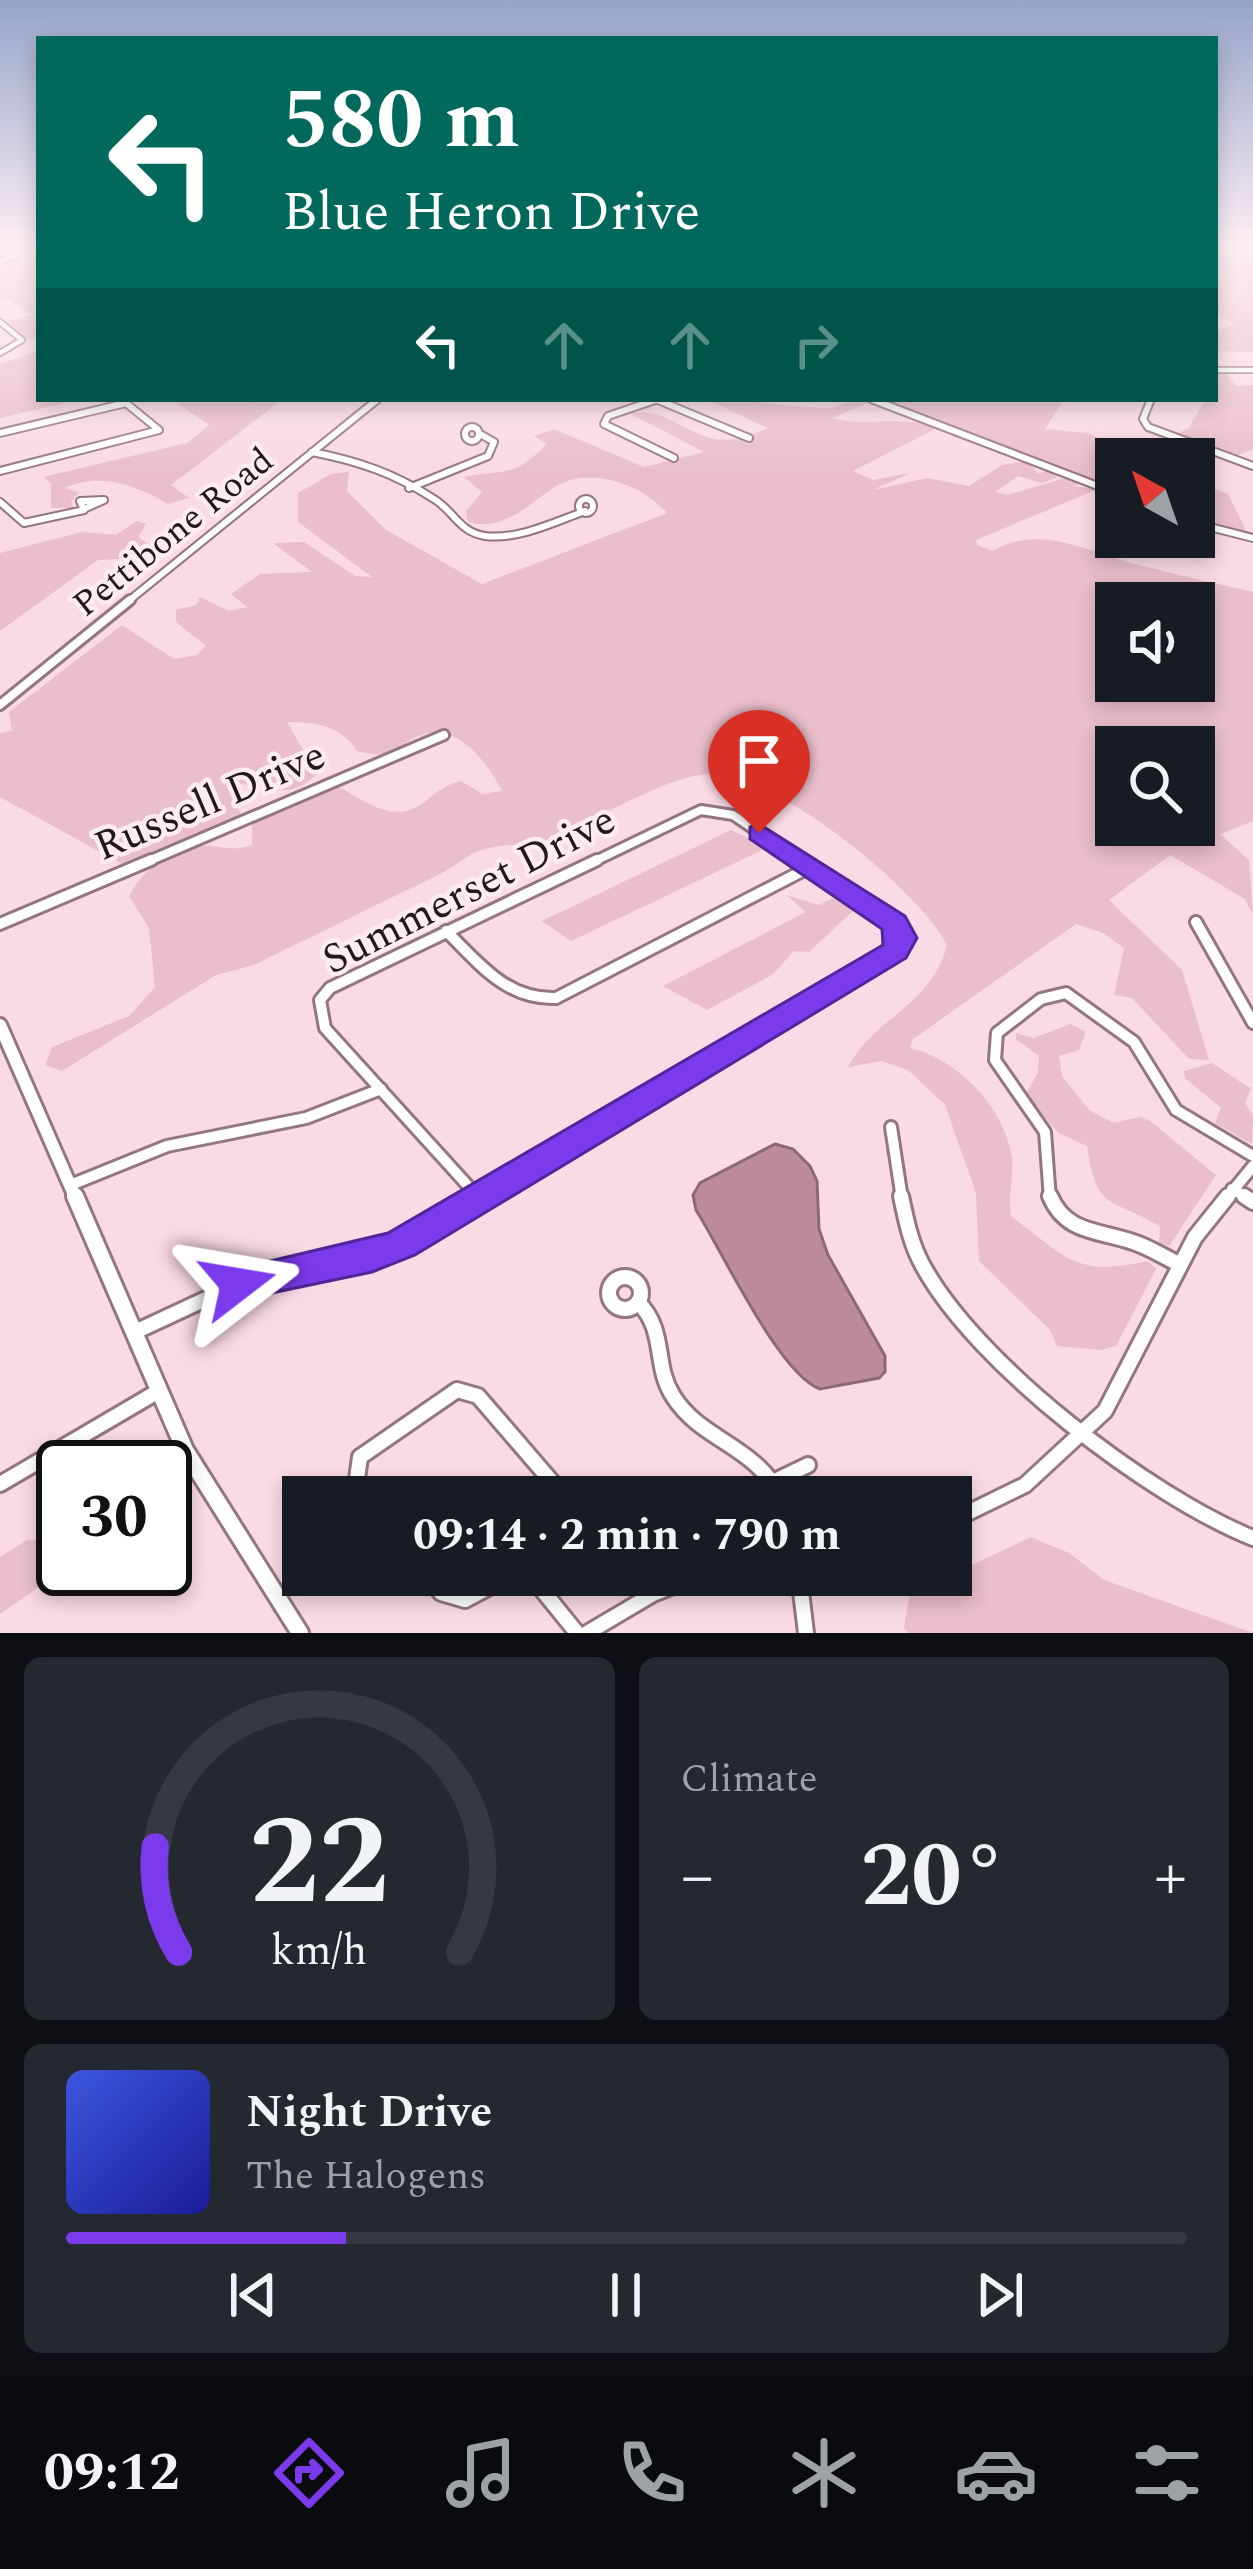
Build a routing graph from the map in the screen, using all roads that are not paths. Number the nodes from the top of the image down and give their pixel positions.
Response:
1 (0, 322) edge
2 (0, 353) edge
3 (1218, 370) edge
4 (1253, 370) edge
5 (120, 402) edge
6 (125, 402) edge
7 (374, 402) edge
8 (649, 402) edge
9 (665, 402) edge
10 (879, 402) edge
11 (1150, 402) edge
12 (0, 433) edge
13 (482, 435) dead end
14 (748, 437) dead end
15 (312, 452) junction
16 (674, 458) dead end
17 (1253, 466) edge
18 (0, 471) edge
19 (1095, 485) edge
20 (410, 488) junction
21 (0, 502) edge
22 (86, 508) dead end
23 (586, 511) dead end
24 (1215, 528) edge
25 (1253, 538) edge
26 (0, 705) edge
27 (444, 735) dead end
28 (809, 867) junction
29 (1196, 922) dead end
30 (0, 924) edge
31 (446, 931) junction
32 (1253, 1023) edge
33 (0, 1024) edge
34 (381, 1089) junction
35 (891, 1127) dead end
36 (1253, 1156) edge
37 (1253, 1166) edge
38 (73, 1184) junction
39 (1232, 1189) junction
40 (479, 1198) junction
41 (1253, 1202) edge
42 (1179, 1264) junction
43 (638, 1303) dead end
44 (136, 1331) junction
45 (158, 1392) junction
46 (1088, 1431) junction
47 (808, 1465) dead end
48 (357, 1476) edge
49 (547, 1476) edge
50 (768, 1476) edge
51 (794, 1476) edge
52 (0, 1484) edge
53 (972, 1511) edge
54 (1253, 1538) edge
55 (547, 1596) edge
56 (654, 1596) edge
57 (802, 1596) edge
58 (299, 1633) edge
59 (578, 1633) edge
60 (587, 1633) edge
61 (806, 1633) edge

1 - 2 street
3 - 4 street
5 - 12 street
6 - 18 street
7 - 15 street, Pettibone Road
8 - 16 street
9 - 14 street
10 - 19 street
11 - 17 street
13 - 20 street
15 - 20 street
15 - 26 street, Pettibone Road
20 - 23 street
21 - 22 street
24 - 25 street
27 - 30 street, Russell Drive
28 - 31 street, Summerset Drive
28 - 31 street
28 - 40 street, Summerset Drive
29 - 32 street
31 - 34 street, Summerset Drive
33 - 38 main road
34 - 38 street
34 - 40 street, Summerset Drive
35 - 46 street
36 - 42 street
37 - 39 street
38 - 44 main road
39 - 41 street
39 - 42 street
40 - 44 street
42 - 46 street
43 - 50 street
44 - 45 main road
45 - 52 street
45 - 58 main road
46 - 53 street
46 - 54 street
47 - 51 street
48 - 49 street
55 - 59 street
56 - 60 street
57 - 61 street

